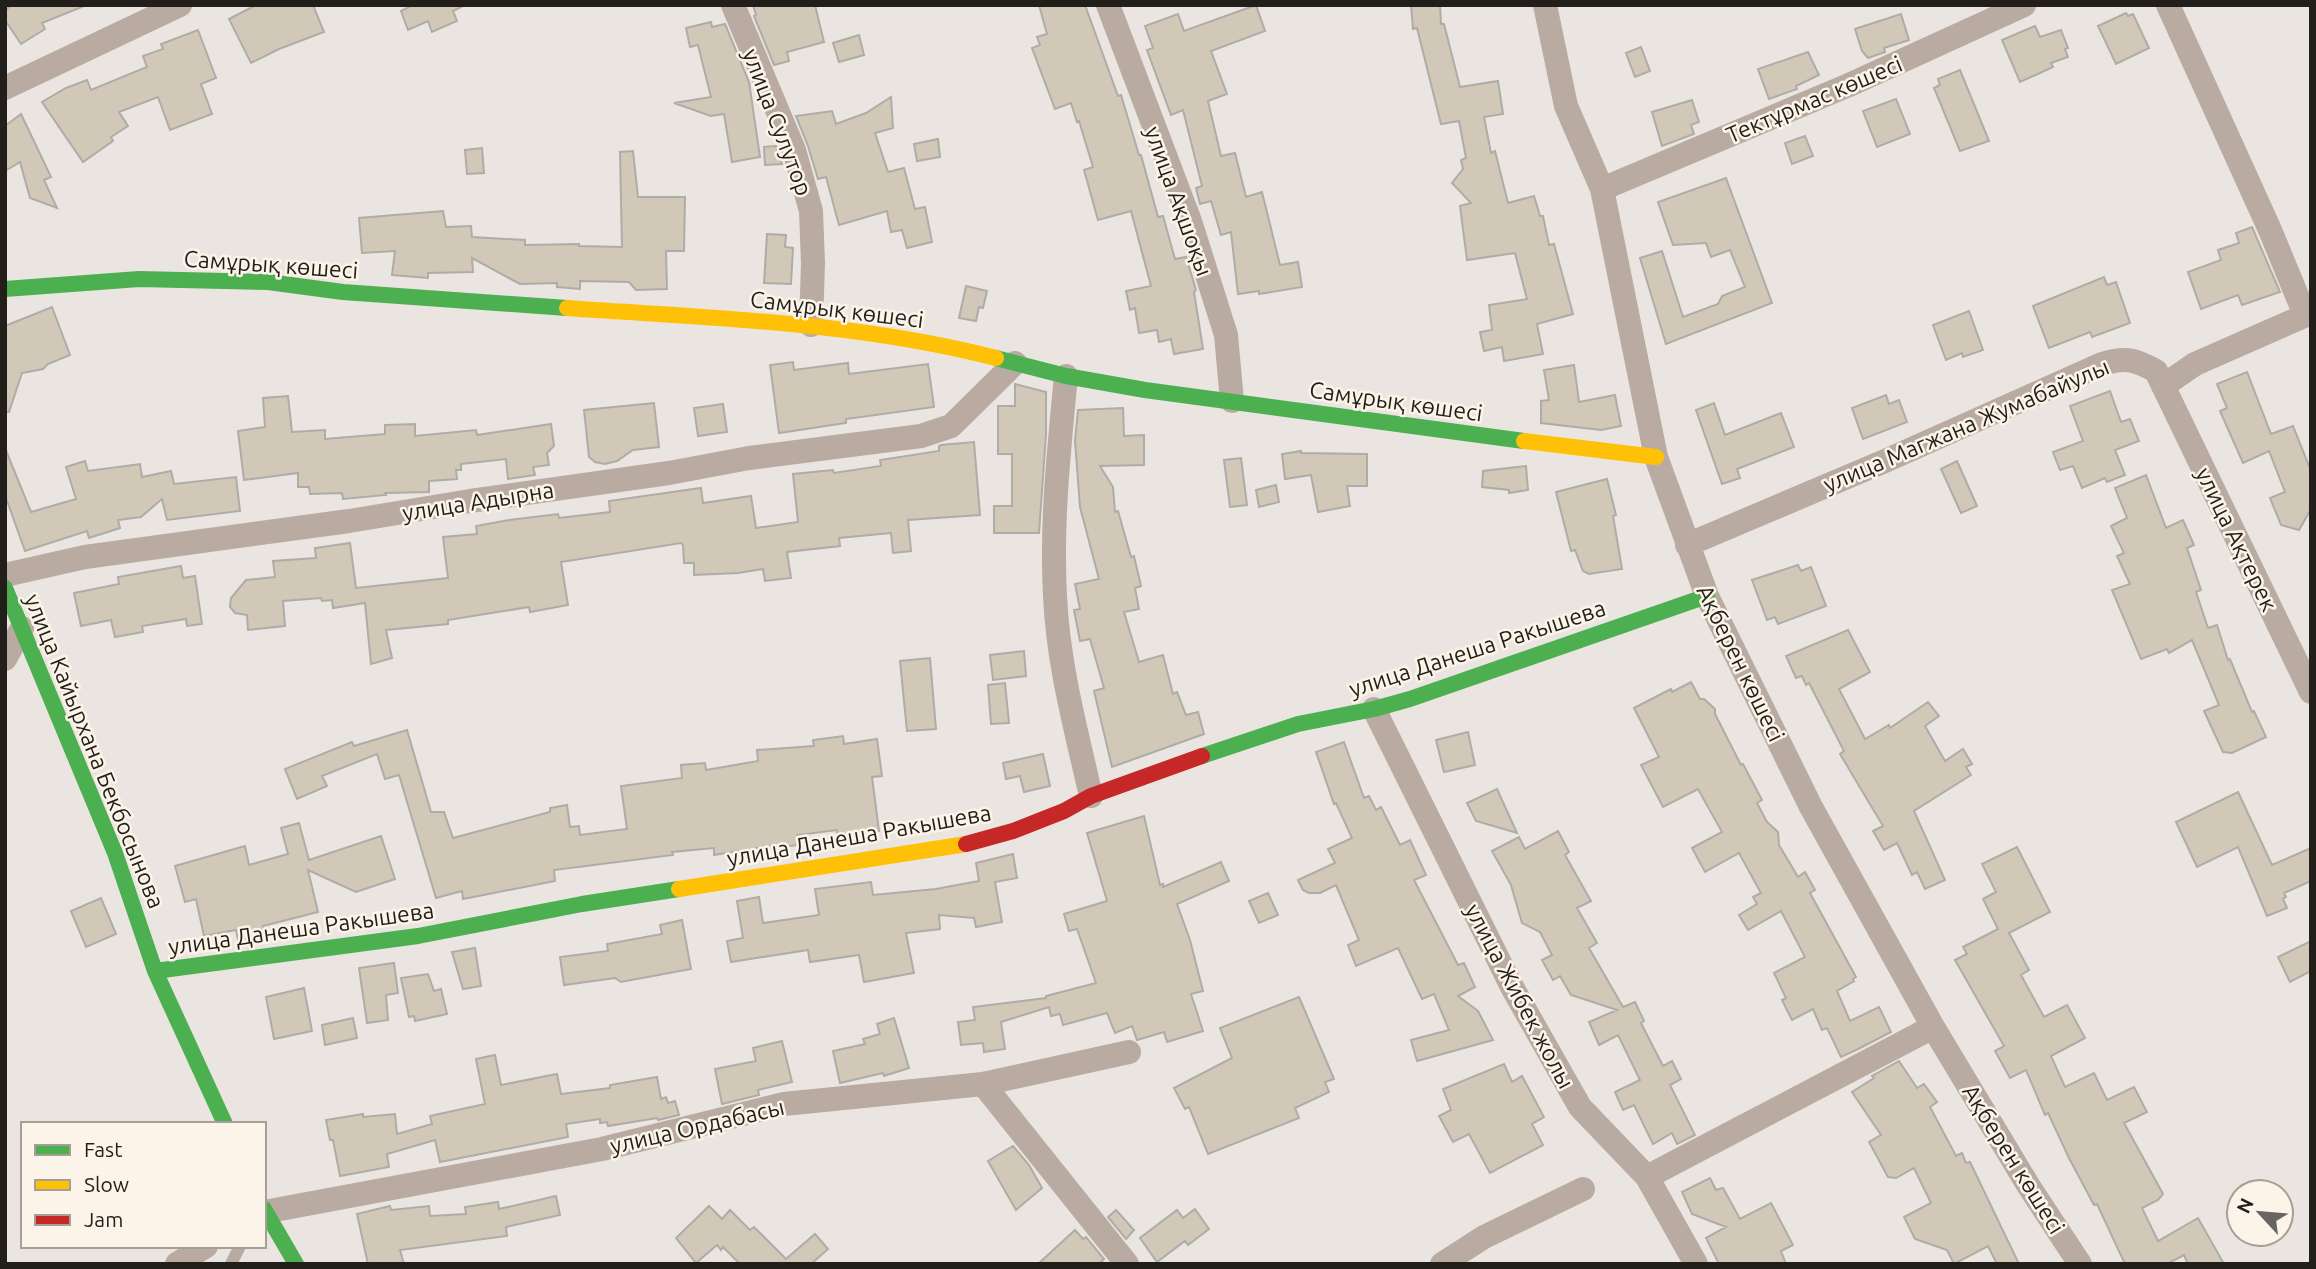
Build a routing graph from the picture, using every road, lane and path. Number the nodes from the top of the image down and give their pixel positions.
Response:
1 (180, 5) edge
2 (733, 5) edge
3 (1108, 5) edge
4 (1545, 5) edge
5 (2024, 5) edge
6 (2168, 5) edge
7 (9, 77) edge
8 (1602, 189) junction
9 (5, 289) edge
10 (2308, 314) edge
11 (811, 325) junction
12 (1015, 363) junction
13 (1066, 376) junction
14 (2163, 386) junction
15 (1232, 401) junction
16 (1656, 457) junction
17 (1687, 545) junction
18 (5, 575) edge
19 (5, 588) edge
20 (1707, 596) junction
21 (22, 628) junction
22 (5, 659) edge
23 (2311, 692) edge
24 (1374, 709) junction
25 (1091, 796) junction
26 (155, 971) junction
27 (1933, 1027) junction
28 (1129, 1052) dead end
29 (983, 1084) junction
30 (224, 1122) edge
31 (1647, 1177) junction
32 (1583, 1189) dead end
33 (266, 1211) edge
34 (266, 1213) edge
35 (203, 1248) edge
36 (239, 1248) edge
37 (177, 1264) edge
38 (231, 1264) edge
39 (296, 1264) edge
40 (1127, 1264) edge
41 (1442, 1264) edge
42 (1696, 1264) edge
43 (2080, 1264) edge

1 - 7 street
2 - 11 street, улица Сулутор
3 - 15 street, улица Ақшоқы
4 - 8 street, Ақберен көшесі
5 - 8 street, Тектұрмас көшесі
6 - 10 street
8 - 16 street, Ақберен көшесі
9 - 11 street, Самұрық көшесі
10 - 14 street
11 - 12 street, Самұрық көшесі
12 - 13 street, Самұрық көшесі
12 - 18 street, улица Адырна
13 - 15 street, Самұрық көшесі
13 - 25 street
14 - 17 street, улица Магжана Жумабайулы
14 - 23 street, улица Ақтерек
15 - 16 street, Самұрық көшесі
16 - 17 street, Ақберен көшесі
17 - 20 street, Ақберен көшесі
19 - 21 street, улица Кайырхана Бекбосынова
20 - 24 street, улица Данеша Ракышева
20 - 27 street, Ақберен көшесі
21 - 22 street
21 - 26 street, улица Кайырхана Бекбосынова
24 - 25 street, улица Данеша Ракышева
24 - 31 street, улица Жибек жолы
25 - 26 street, улица Данеша Ракышева
26 - 30 street, улица Кайырхана Бекбосынова
27 - 31 street
27 - 43 street, Ақберен көшесі
28 - 29 street, улица Ордабасы
29 - 33 street, улица Ордабасы
29 - 40 street
31 - 42 street, улица Жибек жолы
32 - 41 street
34 - 39 street
35 - 37 street
36 - 38 lane

